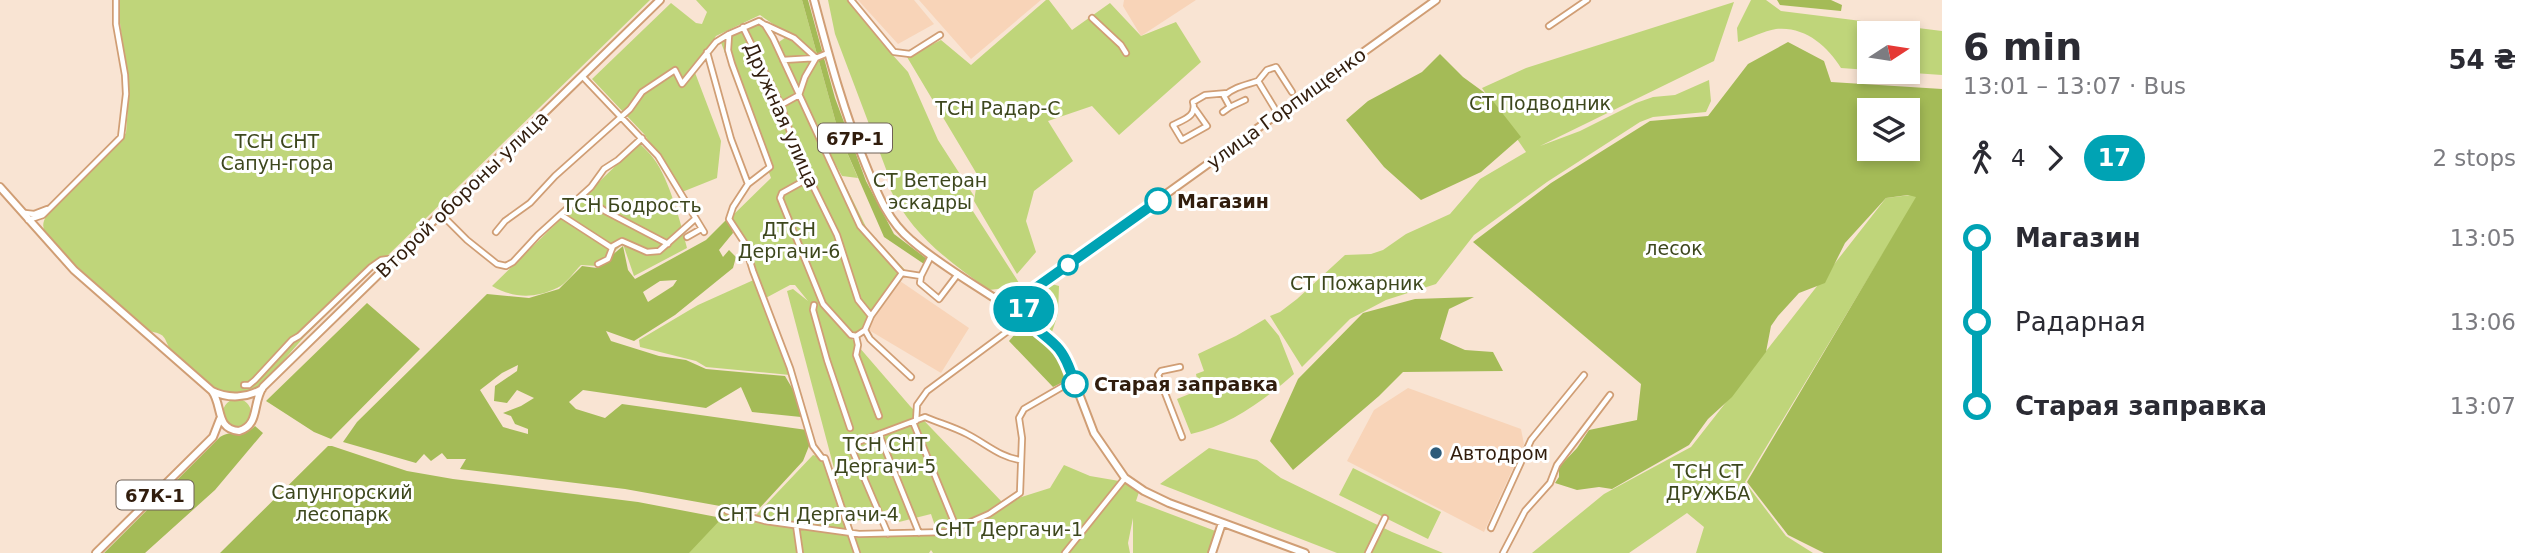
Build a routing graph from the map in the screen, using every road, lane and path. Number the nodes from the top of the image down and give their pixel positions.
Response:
1 (116, 0) edge
2 (660, 0) edge
3 (814, 0) edge
4 (851, 0) edge
5 (1436, 0) edge
6 (1587, 0) edge
7 (1093, 18) dead end
8 (762, 23) junction
9 (1549, 26) dead end
10 (743, 27) junction
11 (729, 34) junction
12 (940, 34) dead end
13 (707, 52) junction
14 (828, 53) junction
15 (1126, 53) dead end
16 (816, 58) junction
17 (783, 60) junction
18 (582, 76) junction
19 (1258, 81) junction
20 (1292, 92) dead end
21 (1228, 93) junction
22 (799, 95) junction
23 (1245, 100) dead end
24 (781, 105) junction
25 (1230, 107) junction
26 (1195, 109) junction
27 (1223, 112) dead end
28 (1278, 114) junction
29 (620, 117) junction
30 (642, 138) junction
31 (809, 178) junction
32 (748, 184) junction
33 (0, 187) edge
34 (583, 195) junction
35 (48, 209) junction
36 (22, 213) junction
37 (34, 214) junction
38 (441, 214) junction
39 (43, 215) junction
40 (561, 215) junction
41 (695, 219) junction
42 (28, 220) junction
43 (496, 232) dead end
44 (40, 233) junction
45 (687, 237) dead end
46 (667, 244) junction
47 (612, 248) junction
48 (932, 256) junction
49 (396, 258) junction
50 (598, 264) dead end
51 (902, 273) junction
52 (958, 274) junction
53 (921, 276) junction
54 (1024, 297) junction
55 (995, 298) junction
56 (814, 305) dead end
57 (1014, 309) junction
58 (871, 316) junction
59 (1016, 324) dead end
60 (1031, 325) junction
61 (865, 330) junction
62 (856, 336) junction
63 (1180, 367) dead end
64 (1584, 375) dead end
65 (911, 377) dead end
66 (1074, 380) junction
67 (244, 385) dead end
68 (263, 387) junction
69 (212, 391) junction
70 (1610, 395) dead end
71 (232, 396) junction
72 (242, 396) junction
73 (220, 409) junction
74 (255, 409) junction
75 (879, 416) dead end
76 (220, 418) junction
77 (915, 422) junction
78 (850, 428) dead end
79 (232, 430) junction
80 (879, 434) junction
81 (213, 437) junction
82 (1182, 437) dead end
83 (1021, 460) junction
84 (1125, 478) junction
85 (727, 512) dead end
86 (1385, 518) dead end
87 (1222, 523) junction
88 (796, 525) junction
89 (956, 527) junction
90 (1491, 528) dead end
91 (851, 533) junction
92 (919, 533) junction
93 (887, 534) junction
94 (96, 553) edge
95 (800, 553) edge
96 (857, 553) edge
97 (1065, 553) edge
98 (1212, 553) edge
99 (1305, 553) edge
100 (1368, 553) edge
101 (1503, 553) edge

1 - 35 street
2 - 18 main road, Второй обороны улица / 67К-1
3 - 14 main road, 67Р-1
4 - 12 street
5 - 28 main road, улица Горпищенко
6 - 9 street
7 - 15 street
8 - 10 street
8 - 16 street
8 - 17 street
10 - 11 street
10 - 24 street, Дружная улица
11 - 13 street
11 - 32 street
13 - 29 street
13 - 32 street
14 - 16 street
14 - 48 main road, 67Р-1
16 - 17 street
16 - 22 street
17 - 22 street
18 - 29 street
18 - 38 main road, Второй обороны улица / 67К-1
19 - 20 street
19 - 21 street
19 - 28 street
21 - 25 street
21 - 26 street
22 - 24 street
22 - 51 street
23 - 25 street
24 - 31 street, Дружная улица
25 - 27 street
26 - 26 street
28 - 54 main road, улица Горпищенко
29 - 30 street
29 - 43 street
30 - 34 street
30 - 41 street
31 - 58 street, Дружная улица
31 - 62 street
32 - 91 street
33 - 36 main road
34 - 40 street
34 - 46 street
35 - 37 street
35 - 39 street
36 - 37 street
36 - 42 main road
37 - 42 street
38 - 40 street
38 - 49 main road, Второй обороны улица / 67К-1
39 - 42 street
39 - 44 street
40 - 47 street
41 - 45 street
41 - 46 street
42 - 44 main road
44 - 69 main road
46 - 47 street
47 - 50 street
48 - 52 main road, 67Р-1
48 - 53 street
49 - 67 street
49 - 68 main road, Второй обороны улица / 67К-1
51 - 53 street
51 - 58 street
52 - 53 street
52 - 55 main road, 67Р-1
54 - 55 main road, улица Горпищенко
54 - 57 main road, улица Горпищенко
54 - 57 main road
54 - 60 main road
55 - 57 main road, 67Р-1
56 - 78 street
57 - 60 main road, 67Р-1
58 - 61 street
59 - 77 street
60 - 66 main road, 67Р-1
61 - 62 street
61 - 65 street
62 - 75 street
63 - 82 street
64 - 90 street
66 - 83 street
66 - 84 main road, 67Р-1
68 - 72 main road, Второй обороны улица / 67К-1
68 - 74 main road, Второй обороны улица / 67К-1
69 - 71 main road
69 - 73 main road
70 - 101 street
71 - 72 main road, 67К-1
71 - 73 main road
72 - 74 main road
73 - 76 main road, 67К-1
74 - 79 main road, 67К-1
76 - 79 main road
76 - 81 main road, 67К-1
77 - 80 street
77 - 83 street
77 - 89 street
79 - 81 main road, 67К-1
80 - 92 street
80 - 93 street
81 - 94 main road, 67К-1
83 - 89 street
84 - 87 main road, 67Р-1
84 - 97 street
85 - 88 street
86 - 100 street
87 - 98 main road
87 - 99 main road, 67Р-1
88 - 91 street
88 - 95 street
89 - 92 street
91 - 93 street
91 - 96 street
92 - 93 street

